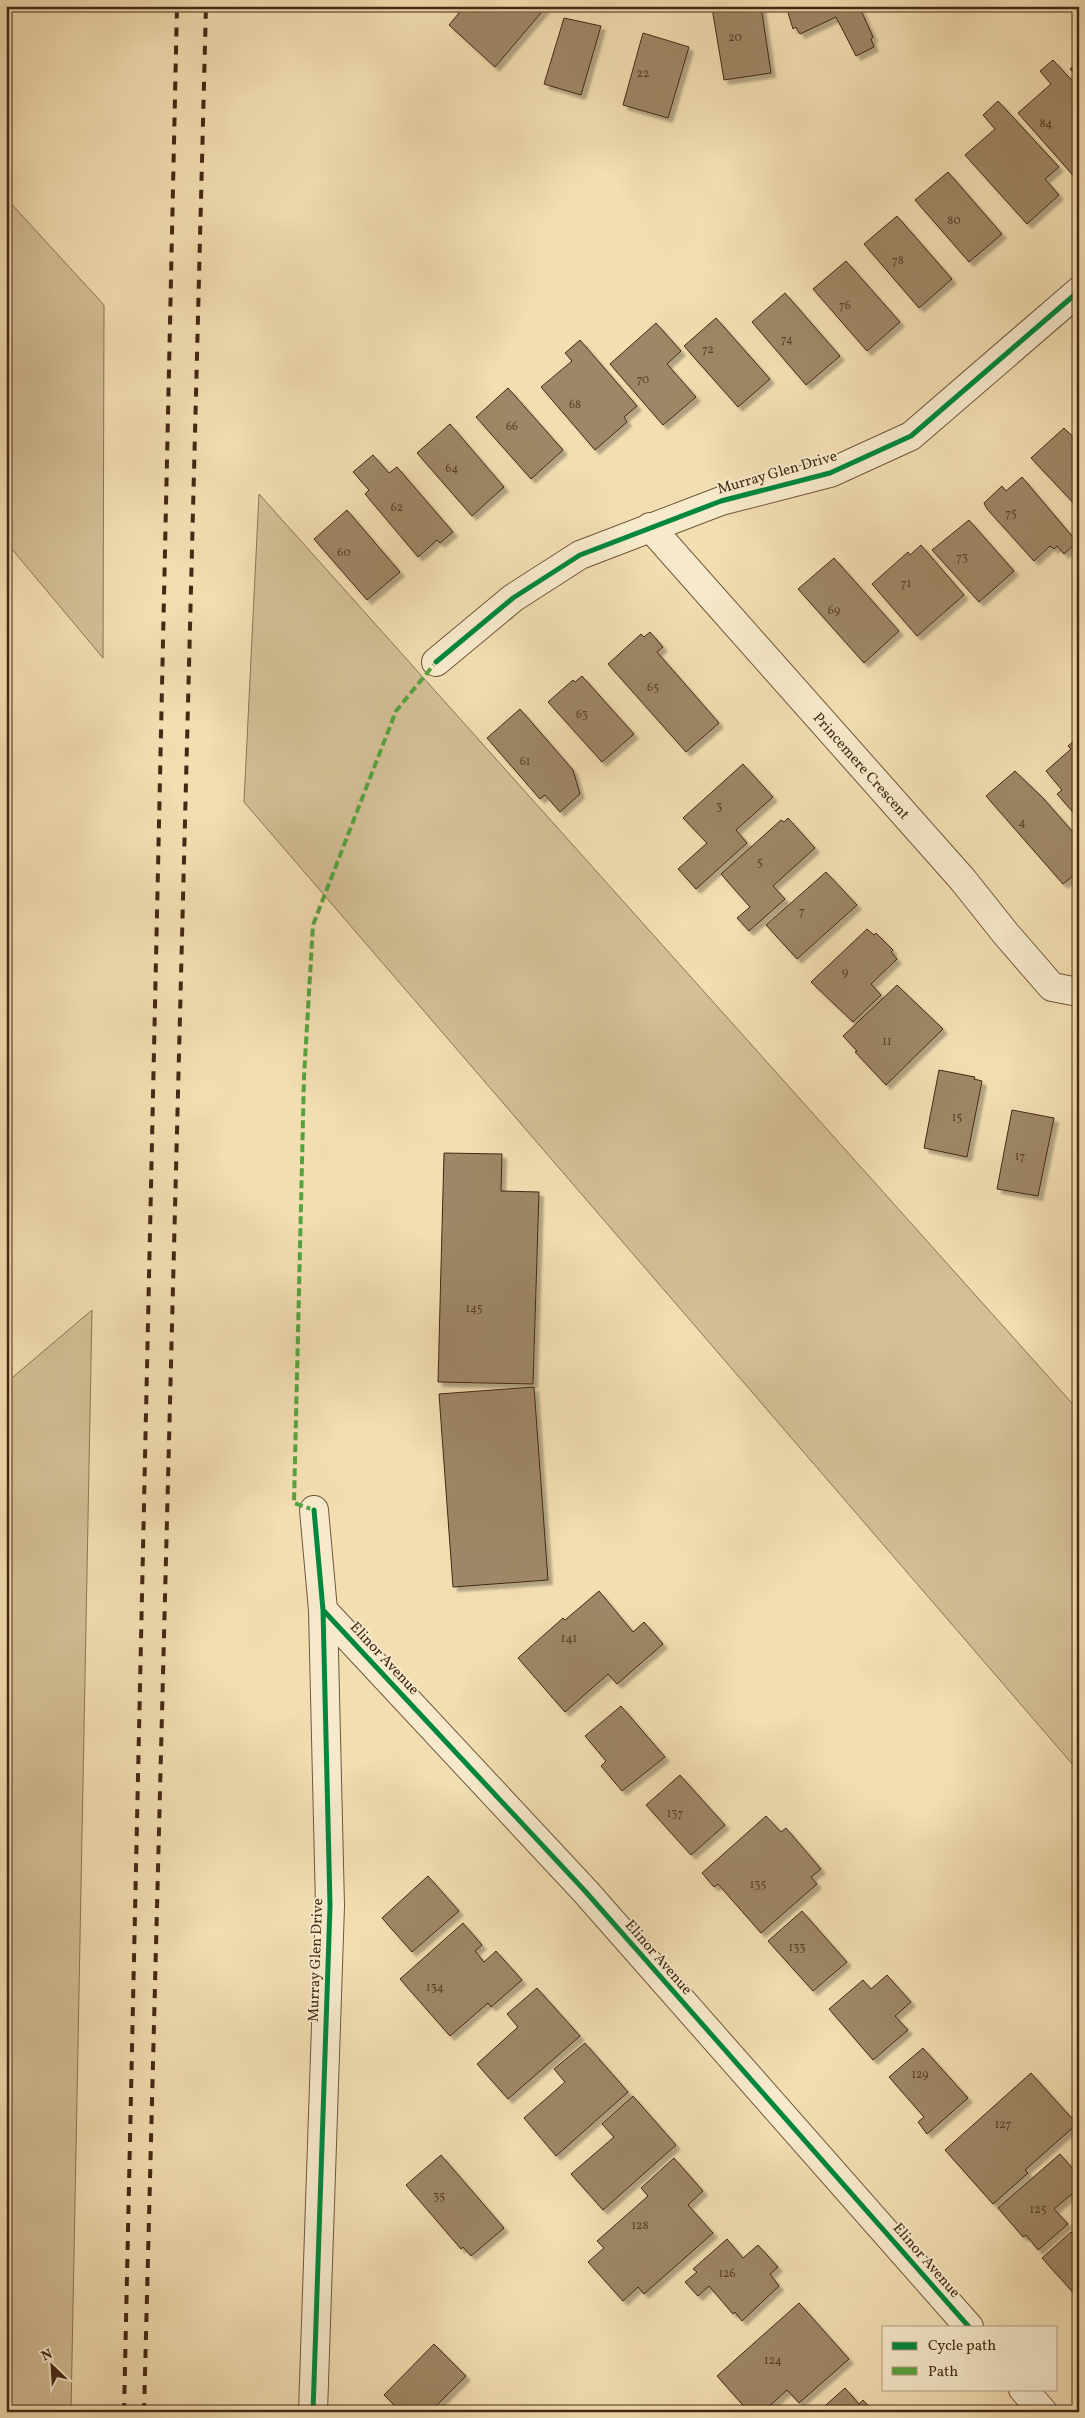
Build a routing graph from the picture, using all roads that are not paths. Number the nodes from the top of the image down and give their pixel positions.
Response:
1 (1079, 291) edge
2 (650, 527) junction
3 (436, 662) dead end
4 (1079, 989) edge
5 (314, 1510) dead end
6 (323, 1610) junction
7 (968, 2326) edge
8 (1024, 2390) edge
9 (313, 2412) edge
10 (1043, 2412) edge

1 - 2 street, Murray Glen Drive
2 - 3 street, Murray Glen Drive
2 - 4 street, Princemere Crescent
5 - 6 street, Murray Glen Drive
6 - 7 street, Elinor Avenue
6 - 9 street, Murray Glen Drive
8 - 10 street

